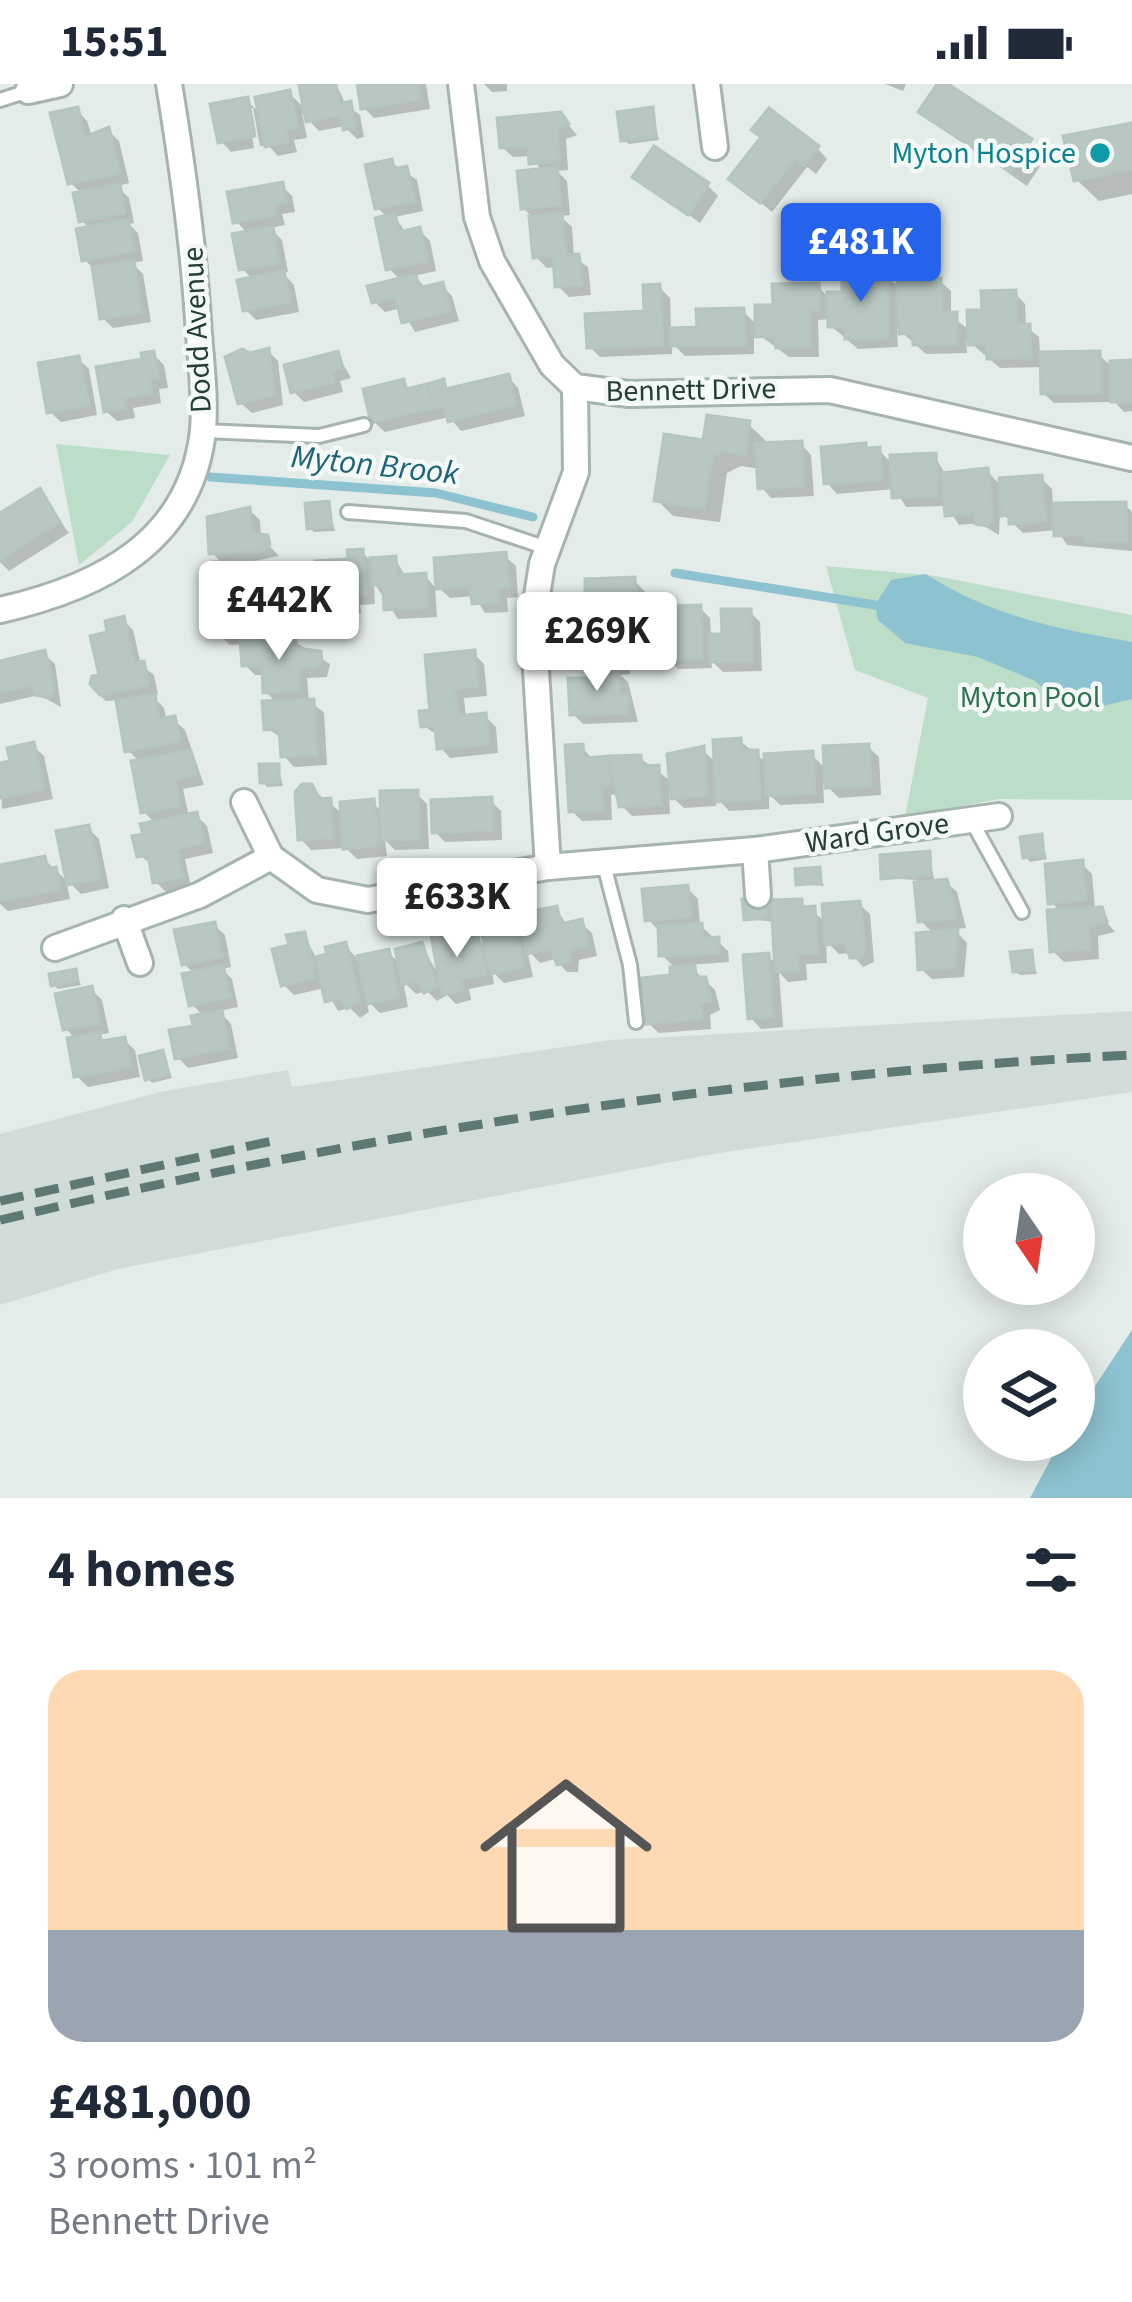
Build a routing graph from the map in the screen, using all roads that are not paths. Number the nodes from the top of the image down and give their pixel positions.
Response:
1 (60, 84) edge
2 (169, 84) edge
3 (461, 84) edge
4 (707, 84) edge
5 (28, 92) joint
6 (0, 100) edge
7 (715, 147) dead end
8 (575, 387) junction
9 (364, 425) dead end
10 (202, 431) junction
11 (1132, 458) edge
12 (349, 512) dead end
13 (547, 548) junction
14 (0, 610) edge
15 (244, 802) dead end
16 (999, 816) dead end
17 (970, 820) junction
18 (755, 850) junction
19 (271, 857) junction
20 (604, 860) junction
21 (548, 867) junction
22 (758, 895) dead end
23 (1022, 912) dead end
24 (124, 919) junction
25 (56, 948) dead end
26 (140, 963) dead end
27 (636, 1022) dead end

1 - 5 street
2 - 10 street, Dodd Avenue
3 - 8 street, Bennett Drive
4 - 7 street
5 - 6 lane
8 - 11 street, Bennett Drive
8 - 13 street
9 - 10 lane
10 - 14 street, Dodd Avenue
12 - 13 lane
13 - 21 street
15 - 19 street, Ward Grove
16 - 17 street, Ward Grove
17 - 18 street, Ward Grove
17 - 23 lane
18 - 20 street, Ward Grove
18 - 22 street
19 - 21 street, Ward Grove
19 - 24 street
20 - 21 street, Ward Grove
20 - 27 lane
24 - 25 street
24 - 26 street

